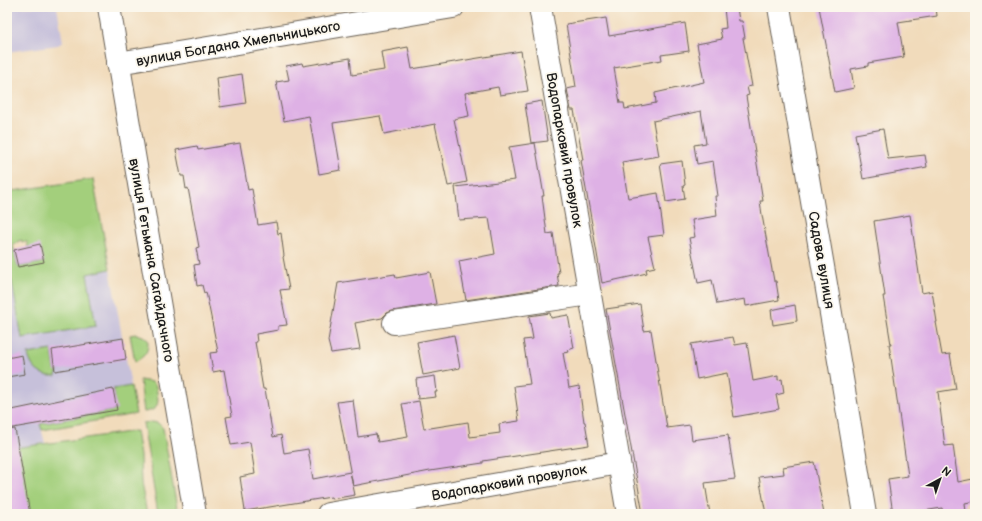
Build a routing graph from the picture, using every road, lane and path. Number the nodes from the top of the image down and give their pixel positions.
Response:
1 (109, 7) edge
2 (453, 7) edge
3 (540, 7) edge
4 (779, 7) edge
5 (430, 9) edge
6 (118, 64) junction
7 (590, 294) junction
8 (394, 323) dead end
9 (619, 463) junction
10 (195, 514) edge
11 (328, 514) edge
12 (628, 514) edge
13 (865, 514) edge

1 - 6 street, вулиця Гетьмана Сагайдачного
2 - 5 street, вулиця Богдана Хмельницького
3 - 7 street, Водопарковий провулок
4 - 13 street, Садова вулиця
5 - 6 street, вулиця Богдана Хмельницького
6 - 10 street, вулиця Гетьмана Сагайдачного
7 - 8 street
7 - 9 street, Водопарковий провулок
9 - 11 street, Водопарковий провулок
9 - 12 street, Водопарковий провулок

